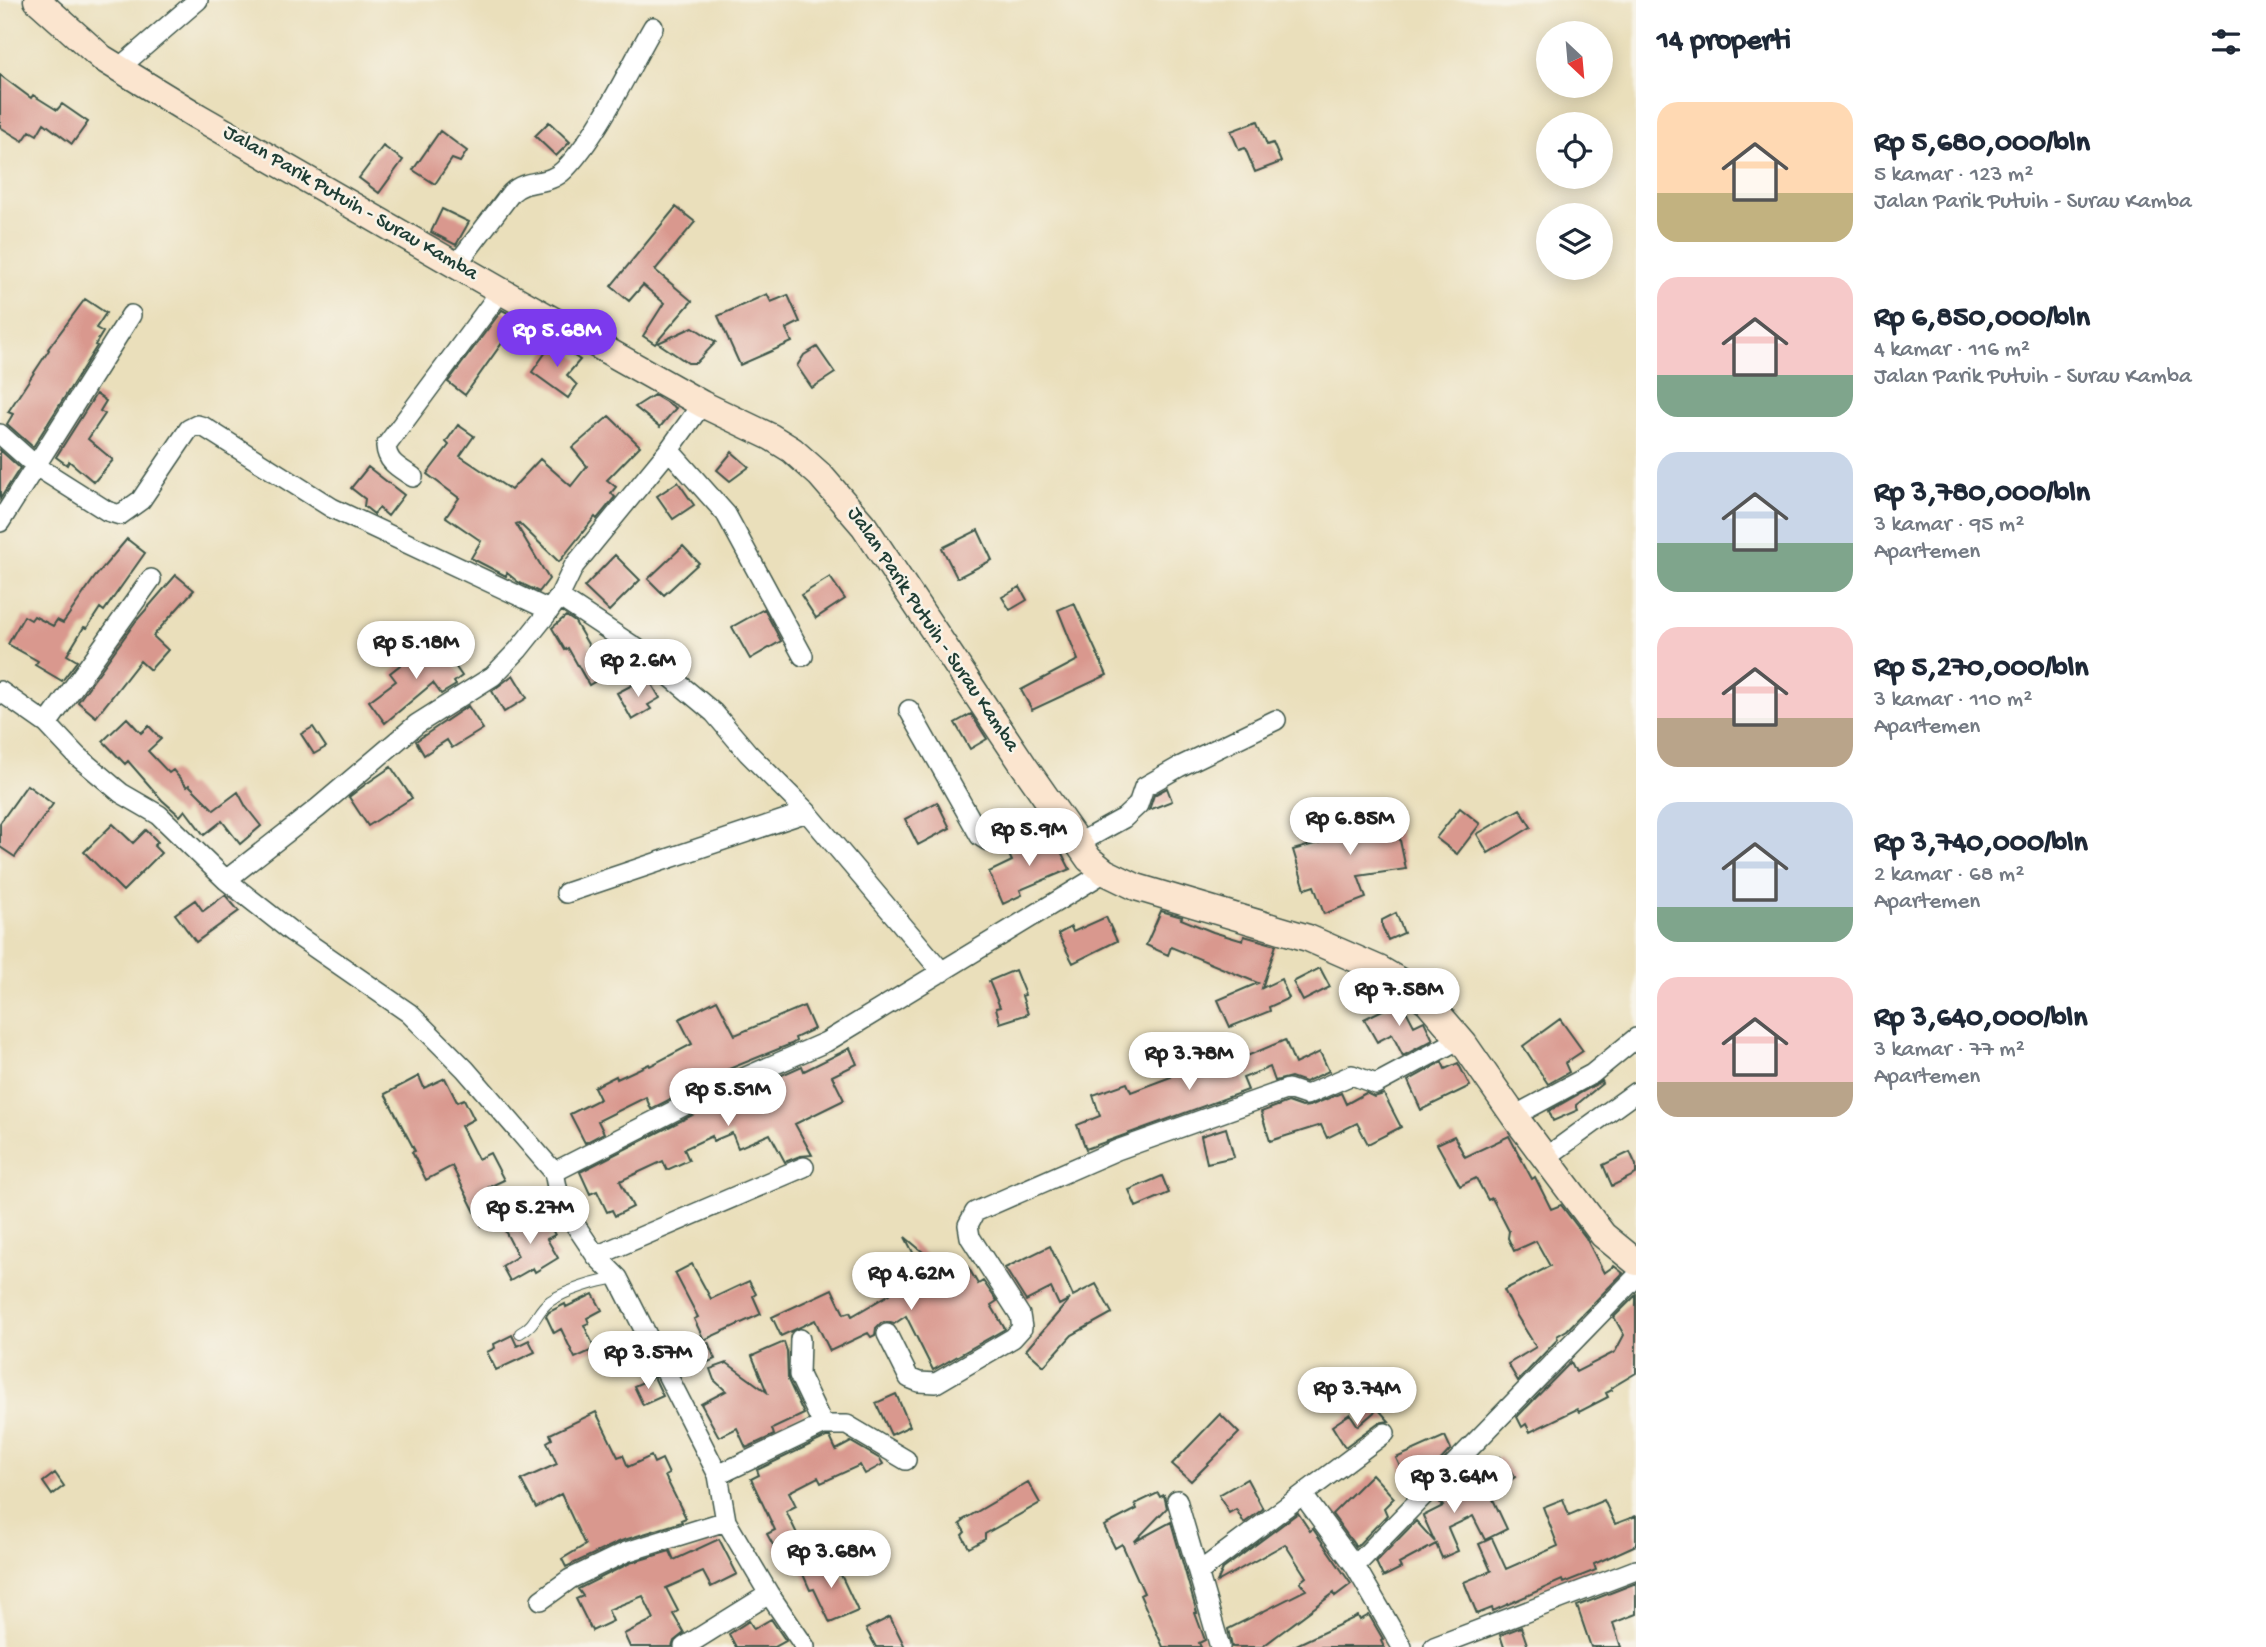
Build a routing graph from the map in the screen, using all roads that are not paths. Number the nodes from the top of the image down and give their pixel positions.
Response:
1 (37, 0) edge
2 (198, 0) edge
3 (653, 27) dead end
4 (119, 68) junction
5 (457, 264) junction
6 (501, 291) junction
7 (131, 315) dead end
8 (702, 404) junction
9 (0, 434) edge
10 (669, 450) junction
11 (36, 466) junction
12 (413, 477) dead end
13 (0, 522) edge
14 (151, 579) dead end
15 (554, 603) junction
16 (803, 656) dead end
17 (0, 691) edge
18 (909, 710) dead end
19 (1276, 720) dead end
20 (47, 724) junction
21 (807, 812) junction
22 (1057, 814) junction
23 (1077, 844) junction
24 (1105, 872) junction
25 (226, 880) junction
26 (566, 893) dead end
27 (942, 972) junction
28 (1636, 1038) edge
29 (1460, 1039) junction
30 (1636, 1093) edge
31 (1514, 1116) junction
32 (1545, 1158) junction
33 (804, 1167) dead end
34 (554, 1172) junction
35 (596, 1256) junction
36 (1636, 1262) edge
37 (1636, 1277) edge
38 (618, 1278) junction
39 (520, 1333) dead end
40 (887, 1334) dead end
41 (800, 1339) dead end
42 (823, 1425) junction
43 (1385, 1433) dead end
44 (906, 1460) dead end
45 (718, 1475) junction
46 (1303, 1495) junction
47 (1177, 1500) dead end
48 (726, 1521) junction
49 (1355, 1566) junction
50 (1636, 1570) edge
51 (1199, 1572) junction
52 (769, 1594) junction
53 (541, 1600) dead end
54 (684, 1647) edge
55 (805, 1647) edge
56 (1220, 1647) edge
57 (1402, 1647) edge
58 (1434, 1647) edge

1 - 4 street, Jalan Parik Putuih - Surau Kamba
2 - 4 street
3 - 5 street
4 - 5 street, Jalan Parik Putuih - Surau Kamba
5 - 6 street, Jalan Parik Putuih - Surau Kamba
6 - 8 street, Jalan Parik Putuih - Surau Kamba
6 - 12 street
7 - 11 street
8 - 10 street
8 - 22 street, Jalan Parik Putuih - Surau Kamba
9 - 11 street
10 - 15 street
10 - 16 street
11 - 13 street
11 - 15 street
14 - 20 street
15 - 21 street
15 - 25 street
17 - 20 street
18 - 22 street
19 - 23 street
20 - 25 street
21 - 26 street
21 - 27 street
22 - 23 street, Jalan Parik Putuih - Surau Kamba
23 - 24 street, Jalan Parik Putuih - Surau Kamba
24 - 27 street
24 - 29 street, Jalan Parik Putuih - Surau Kamba
25 - 34 street
27 - 34 street
28 - 31 street
29 - 31 street, Jalan Parik Putuih - Surau Kamba
29 - 40 street
30 - 32 street
31 - 32 street, Jalan Parik Putuih - Surau Kamba
32 - 36 street, Jalan Parik Putuih - Surau Kamba
33 - 35 street
34 - 35 street
35 - 38 street
37 - 49 street
38 - 39 lane
38 - 45 street
41 - 42 street
42 - 44 street
42 - 45 street
43 - 46 street
45 - 48 street
46 - 49 street
46 - 51 street
47 - 51 street
48 - 52 street
48 - 53 street
49 - 57 street
50 - 58 street
51 - 56 street
52 - 54 street
52 - 55 street

